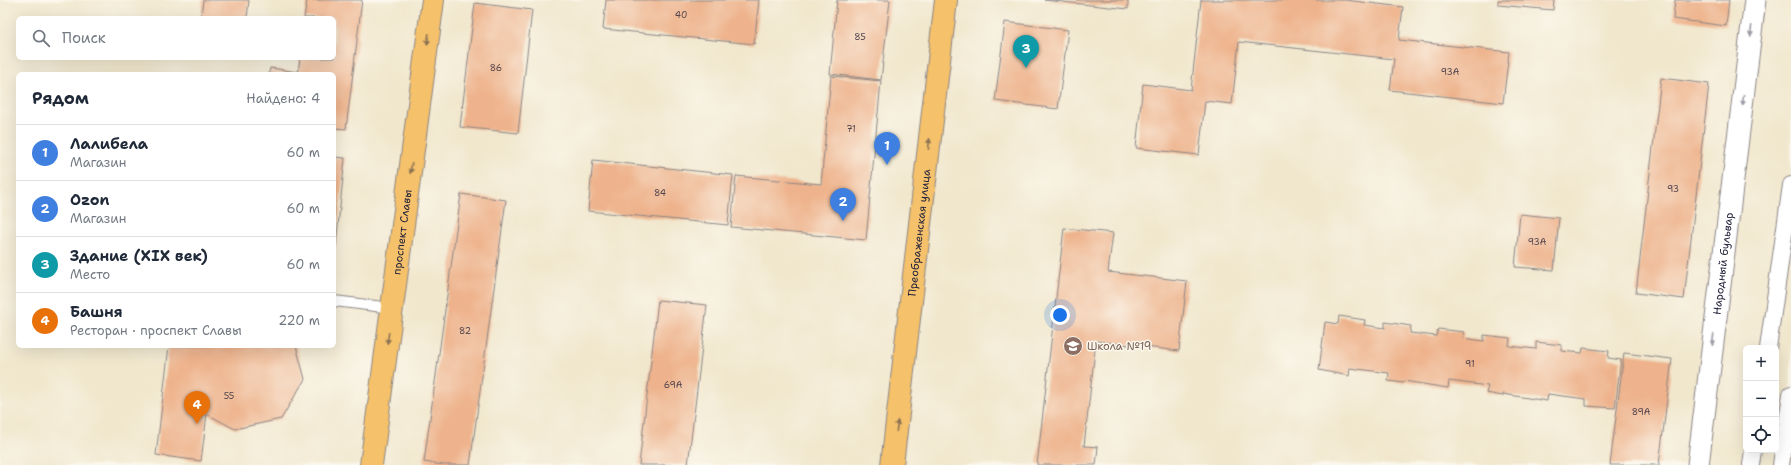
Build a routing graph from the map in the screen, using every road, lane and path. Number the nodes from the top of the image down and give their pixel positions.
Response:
1 (433, 0) edge
2 (946, 0) edge
3 (1755, 0) edge
4 (1791, 185) edge
5 (336, 300) edge
6 (392, 308) junction
7 (1768, 345) edge
8 (1791, 394) edge
9 (1753, 453) edge
10 (371, 465) edge
11 (892, 465) edge
12 (1698, 465) edge
13 (1751, 465) edge
14 (1781, 465) edge

1 -> 6 main road, проспект Славы
11 -> 2 main road, Преображенская улица
3 -> 12 street, Народный бульвар
4 - 7 street
5 - 6 lane
6 -> 10 main road, проспект Славы
8 - 14 street
9 - 13 street

